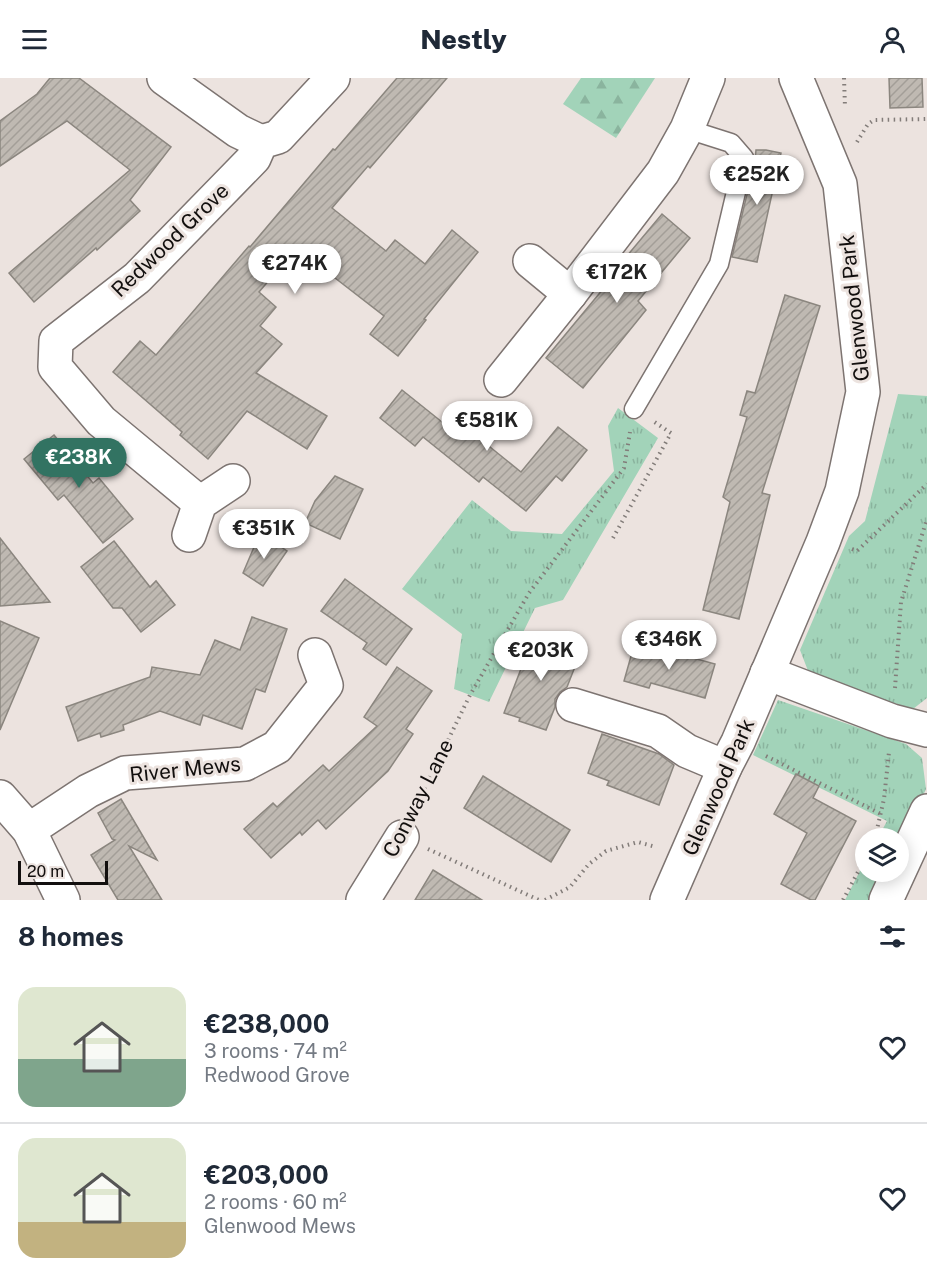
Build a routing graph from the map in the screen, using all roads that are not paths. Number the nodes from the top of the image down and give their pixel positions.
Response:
1 (164, 78) edge
2 (333, 78) edge
3 (708, 78) edge
4 (796, 78) edge
5 (687, 129) junction
6 (261, 142) junction
7 (530, 261) dead end
8 (570, 294) junction
9 (501, 380) dead end
10 (634, 409) road end
11 (233, 481) dead end
12 (200, 503) junction
13 (189, 535) dead end
14 (315, 655) dead end
15 (767, 673) junction
16 (573, 705) dead end
17 (927, 730) edge
18 (732, 754) junction
19 (0, 797) edge
20 (927, 811) edge
21 (29, 830) junction
22 (402, 837) road end
23 (63, 900) edge
24 (363, 900) edge
25 (668, 900) edge
26 (886, 900) edge

1 - 6 street
2 - 6 street, Redwood Grove
3 - 5 street
4 - 15 street, Glenwood Park
5 - 8 street
5 - 10 lane
6 - 12 street, Redwood Grove
7 - 8 street
8 - 9 street
11 - 12 street
12 - 13 street
14 - 21 street, River Mews
15 - 17 street
15 - 18 street, Glenwood Park
16 - 18 street
18 - 25 street, Glenwood Park
19 - 21 street
20 - 26 street
21 - 23 street
22 - 24 street, Conway Lane

